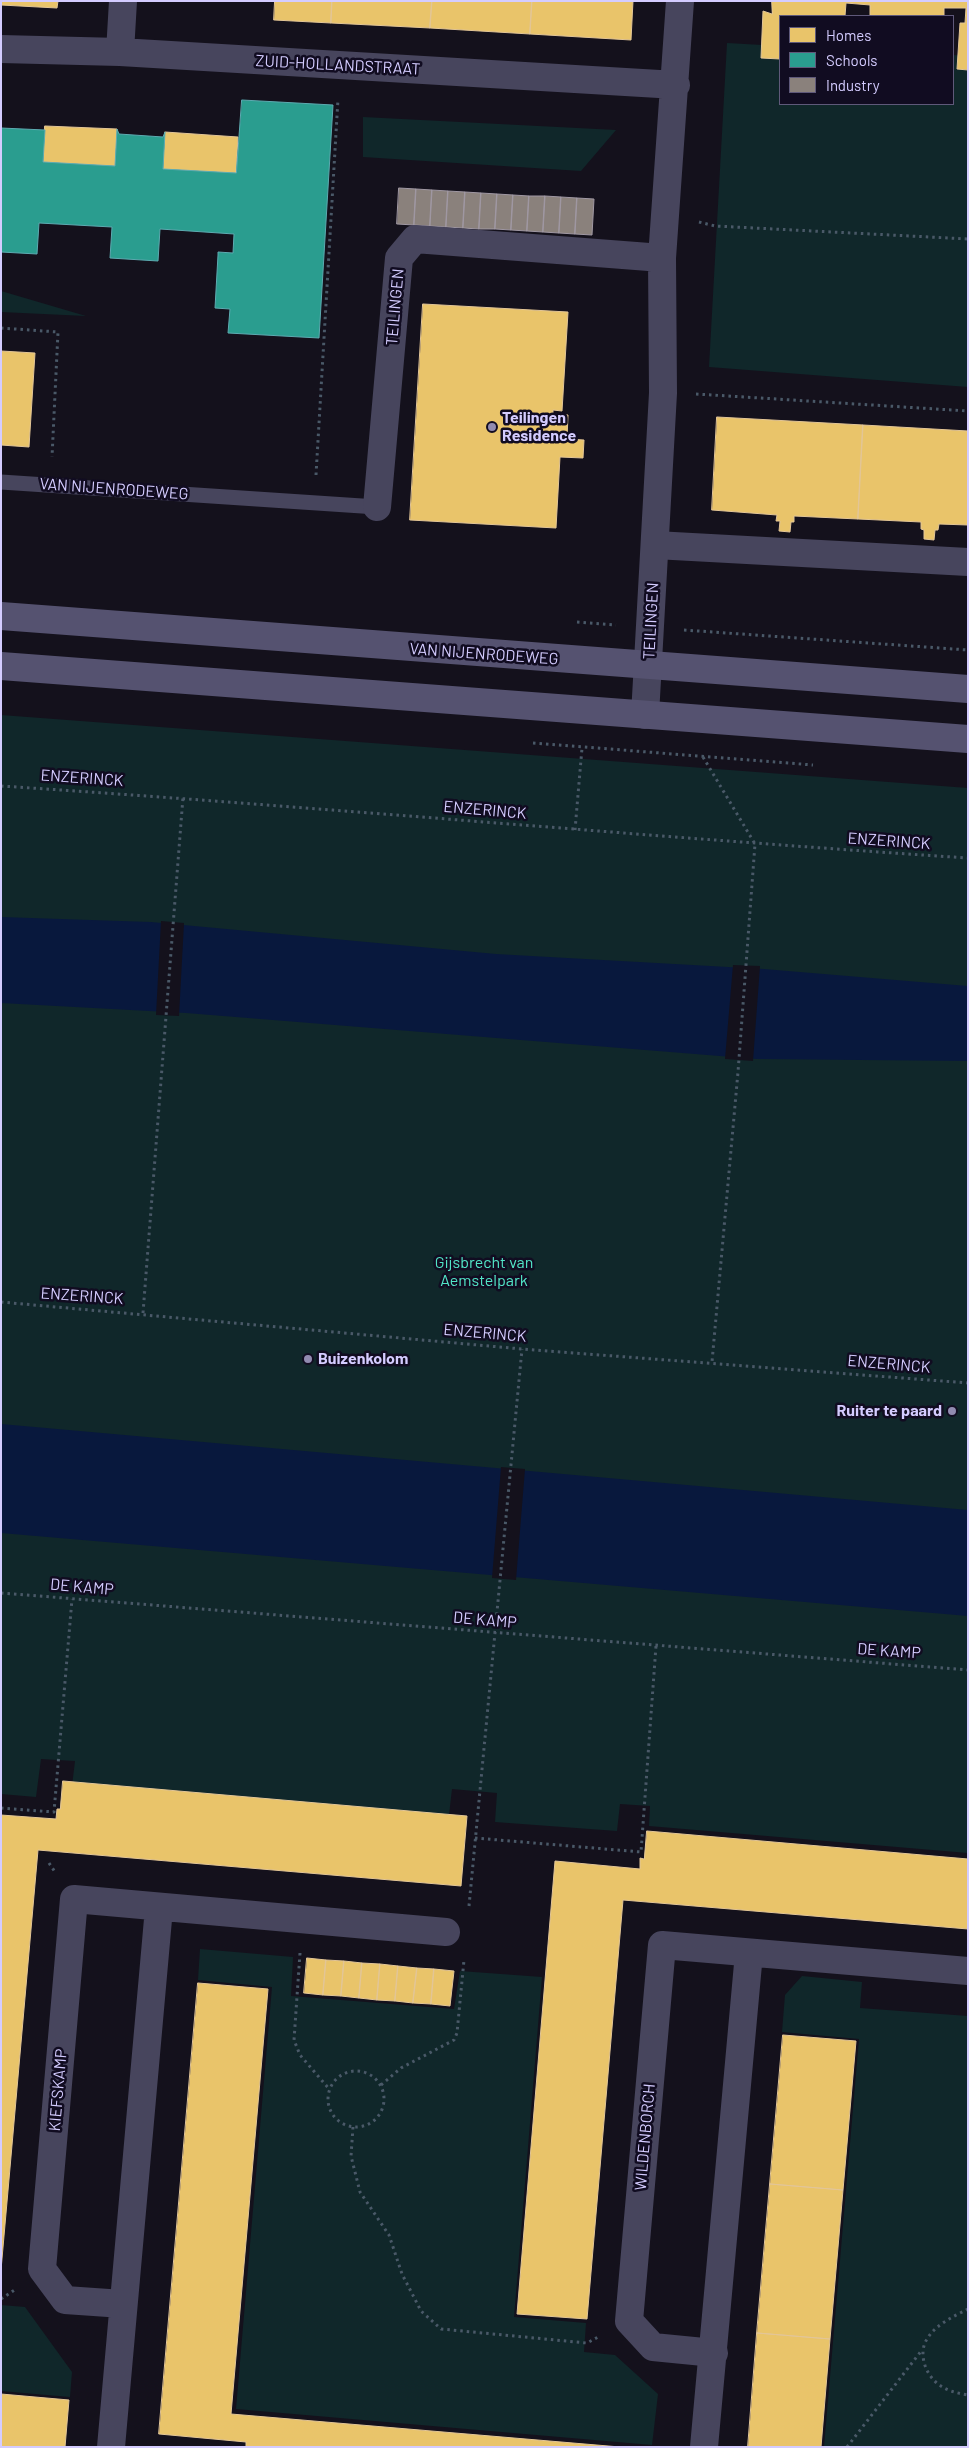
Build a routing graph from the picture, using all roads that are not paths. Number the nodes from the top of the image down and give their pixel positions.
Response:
1 (123, 1) edge
2 (680, 1) edge
3 (1, 49) edge
4 (120, 52) junction
5 (676, 85) junction
6 (662, 258) junction
7 (1, 482) edge
8 (377, 507) joint
9 (655, 545) junction
10 (968, 562) edge
11 (1, 616) edge
12 (1, 666) edge
13 (648, 666) junction
14 (968, 689) edge
15 (645, 715) junction
16 (968, 739) edge
17 (159, 1908) junction
18 (456, 1933) road end
19 (748, 1953) junction
20 (968, 1972) edge
21 (123, 2304) junction
22 (714, 2353) junction
23 (111, 2447) edge
24 (704, 2447) edge

1 - 4 street
2 - 5 street, TEILINGEN
3 - 4 street, ZUID-HOLLANDSTRAAT
4 - 5 street, ZUID-HOLLANDSTRAAT
5 - 6 street, TEILINGEN
6 - 8 street, TEILINGEN
6 - 9 street, TEILINGEN
7 - 8 lane, VAN NIJENRODEWEG
9 - 10 street
9 - 13 street, TEILINGEN
11 - 13 main road, VAN NIJENRODEWEG
12 - 15 main road
13 - 14 main road, VAN NIJENRODEWEG
13 - 15 street, TEILINGEN
15 - 16 main road
17 - 18 street, KIEFSKAMP
17 - 21 street
17 - 21 street, KIEFSKAMP
19 - 20 street, WILDENBORCH
19 - 22 street
19 - 22 street, WILDENBORCH
21 - 23 street
22 - 24 street

